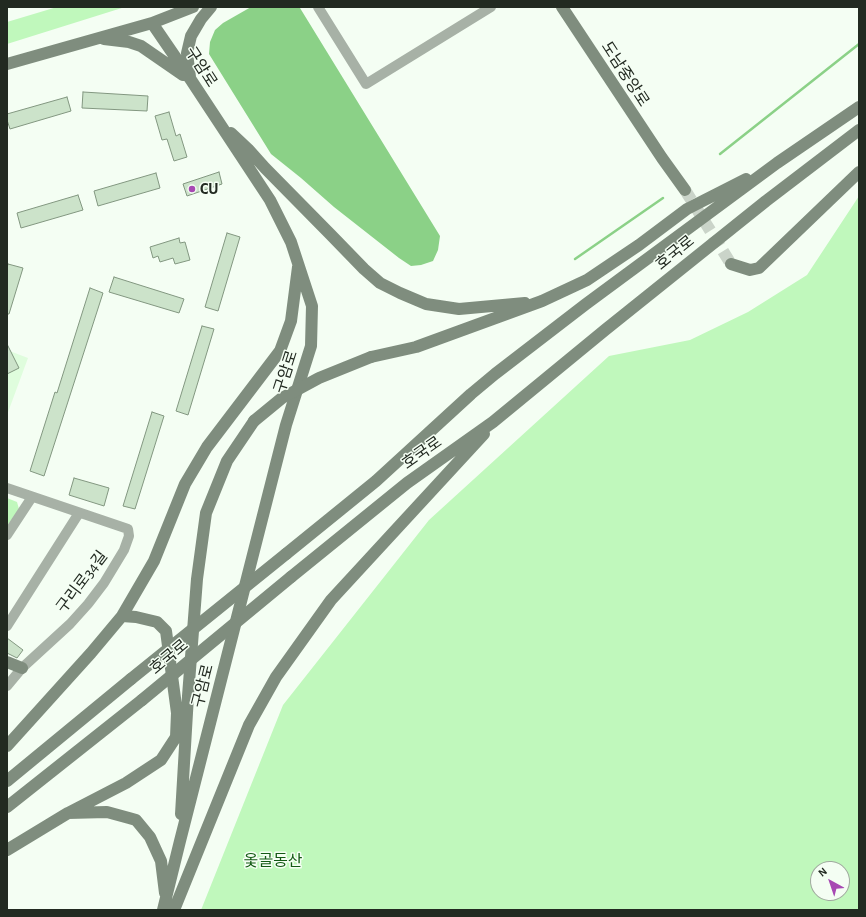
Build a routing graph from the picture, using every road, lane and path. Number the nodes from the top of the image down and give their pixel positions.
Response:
1 (193, 7) edge
2 (211, 7) edge
3 (318, 7) edge
4 (492, 7) edge
5 (562, 7) edge
6 (152, 23) junction
7 (98, 38) junction
8 (7, 64) edge
9 (191, 80) junction
10 (859, 107) edge
11 (216, 120) junction
12 (859, 130) edge
13 (777, 163) junction
14 (859, 172) edge
15 (685, 190) tunnel mouth
16 (298, 264) junction
17 (732, 264) tunnel mouth
18 (542, 301) junction
19 (493, 422) junction
20 (7, 488) edge
21 (32, 497) junction
22 (79, 513) junction
23 (7, 535) edge
24 (122, 616) junction
25 (7, 626) edge
26 (7, 662) edge
27 (22, 668) junction
28 (7, 686) edge
29 (7, 746) edge
30 (7, 781) edge
31 (7, 807) edge
32 (68, 813) junction
33 (180, 841) junction
34 (7, 850) edge
35 (164, 905) edge
36 (174, 910) edge

1 - 6 main road
2 - 9 main road
3 - 4 street
5 - 15 main road, 도남중앙로
6 - 7 main road
6 - 9 main road, 구암로
7 - 8 main road
7 - 9 main road
9 - 11 main road, 구암로
10 - 13 main road, 호국로
11 - 16 main road, 구암로
11 - 18 main road
12 - 19 main road, 호국로
13 - 18 main road
13 - 30 main road, 호국로, bridge
14 - 17 main road
16 - 24 main road
16 - 33 main road, 구암로
18 - 33 main road, bridge
19 - 31 main road, 호국로, bridge
19 - 36 main road
20 - 21 street, 구리로34길
21 - 22 street, 구리로34길
21 - 23 street
22 - 25 street
22 - 27 street, 구리로34길
24 - 29 main road
24 - 32 main road
26 - 27 main road
27 - 28 street, 구리로34길
32 - 34 main road
32 - 35 main road
33 - 35 main road, 구암로

